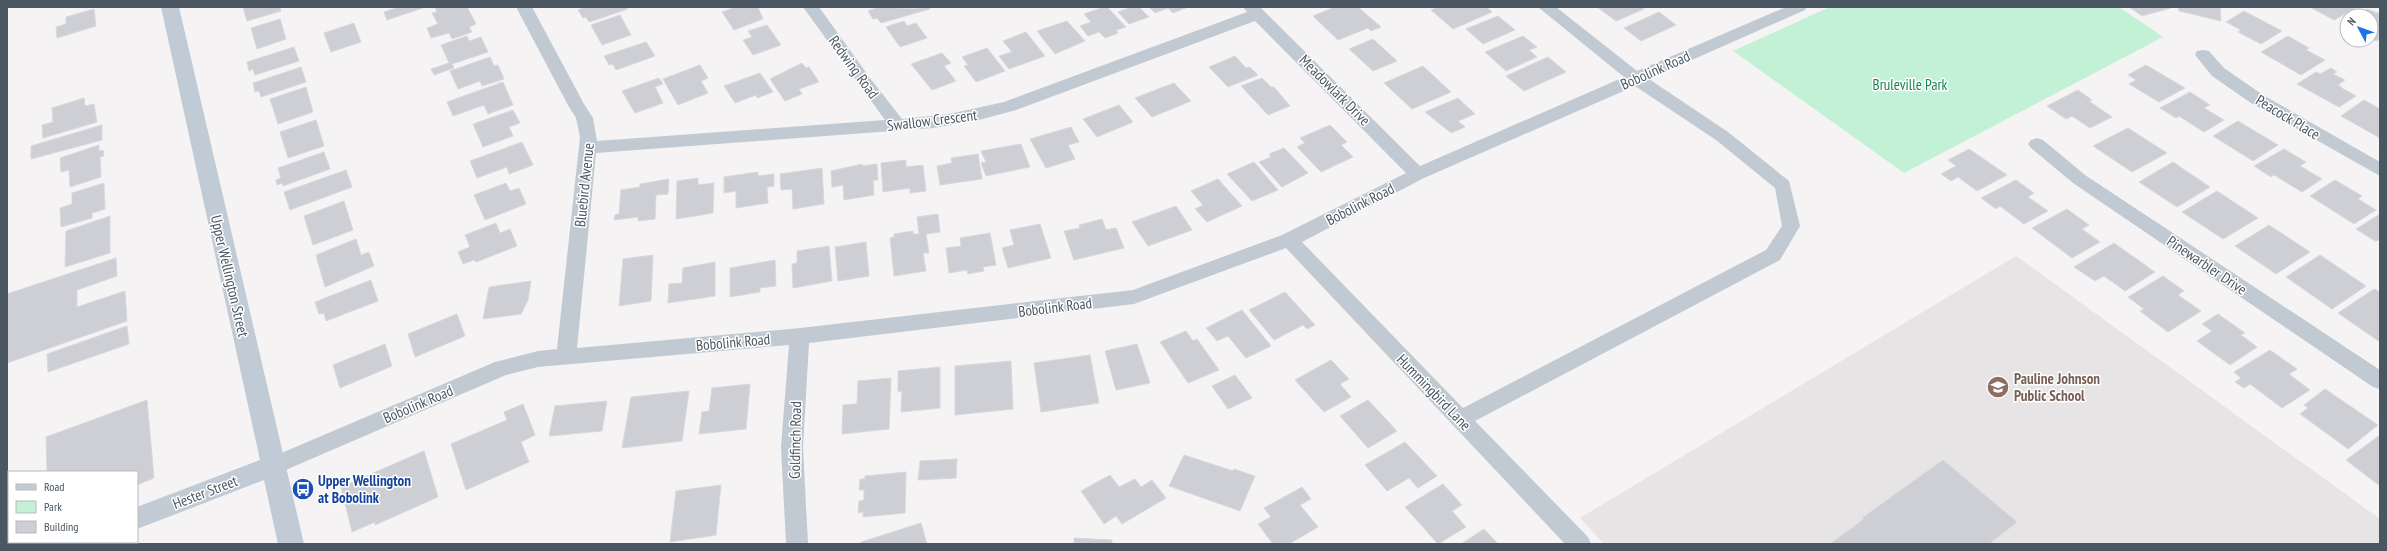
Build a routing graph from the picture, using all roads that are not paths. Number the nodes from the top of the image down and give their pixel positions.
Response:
1 (170, 7) edge
2 (524, 7) edge
3 (811, 7) edge
4 (1546, 7) edge
5 (1799, 7) edge
6 (1254, 11) edge
7 (2203, 55) dead end
8 (1635, 78) junction
9 (898, 125) junction
10 (2037, 144) dead end
11 (589, 148) junction
12 (2380, 170) edge
13 (1418, 174) junction
14 (1289, 240) junction
15 (800, 336) junction
16 (566, 356) junction
17 (2380, 381) edge
18 (1460, 418) junction
19 (273, 466) junction
20 (138, 518) edge
21 (291, 544) edge
22 (797, 544) edge
23 (1580, 544) edge

1 - 19 main road, Upper Wellington Street
2 - 11 street, Bluebird Avenue
3 - 9 street, Redwing Road
4 - 8 street
5 - 8 street, Bobolink Road
6 - 9 street, Swallow Crescent
6 - 13 street, Meadowlark Drive
7 - 12 street, Peacock Place
8 - 13 street, Bobolink Road
8 - 18 street
9 - 11 street, Swallow Crescent
10 - 17 street, Pinewarbler Drive
11 - 16 street, Bluebird Avenue
13 - 14 street, Bobolink Road
14 - 15 street, Bobolink Road
14 - 18 street, Hummingbird Lane
15 - 16 street, Bobolink Road
15 - 22 street, Goldfinch Road
16 - 19 street, Bobolink Road
18 - 23 street, Hummingbird Lane
19 - 20 main road, Hester Street
19 - 21 main road, Upper Wellington Street

